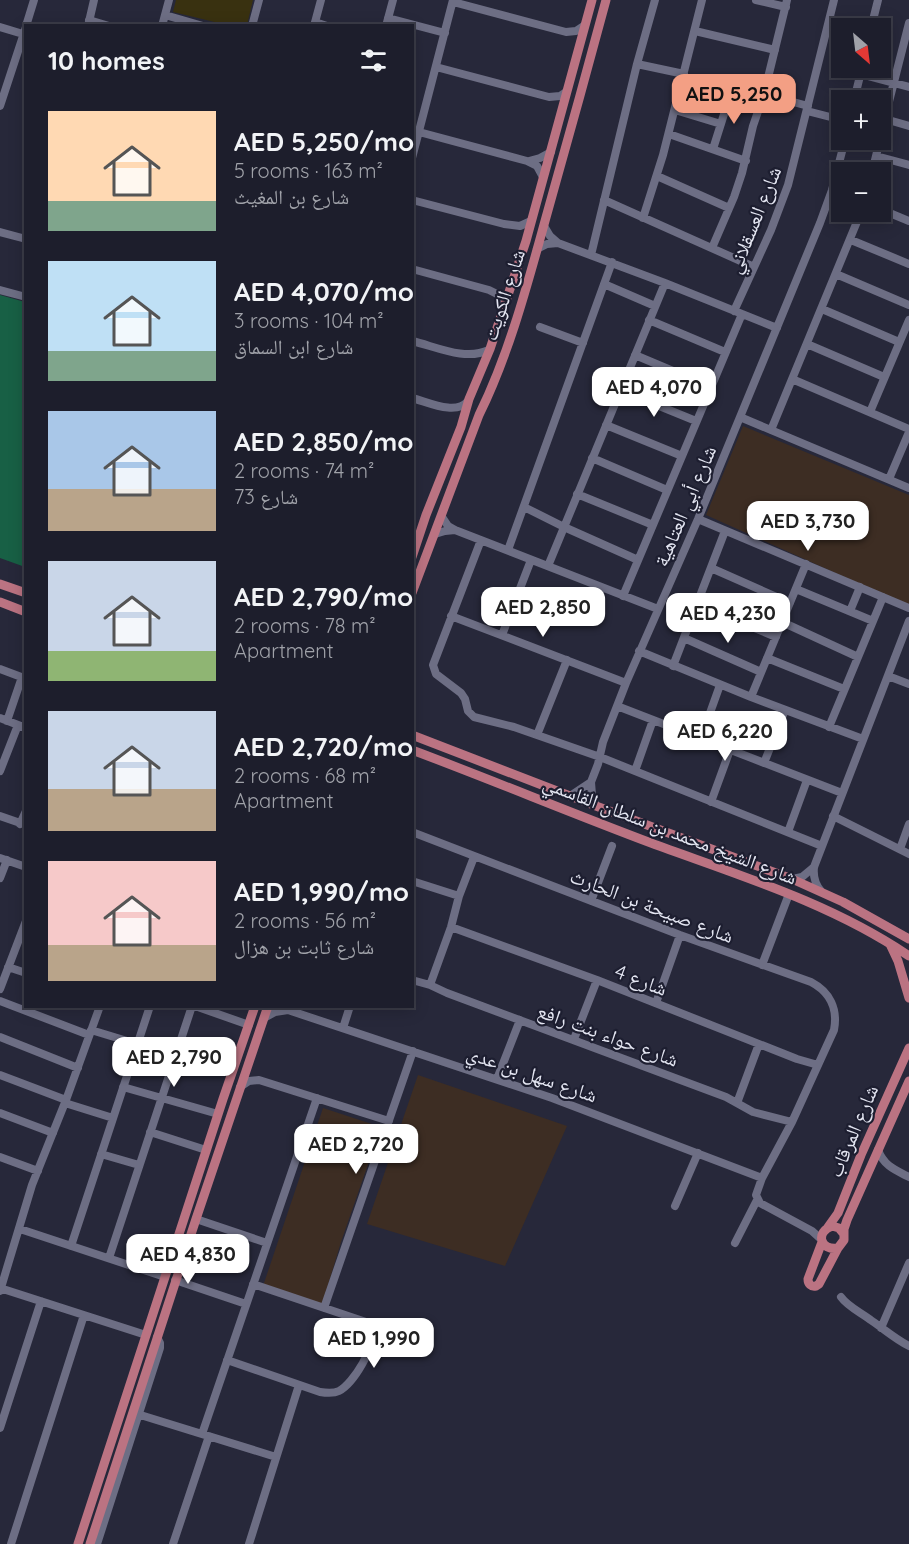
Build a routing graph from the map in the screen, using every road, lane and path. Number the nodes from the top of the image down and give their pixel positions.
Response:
1 (34, 0) edge
2 (94, 0) edge
3 (169, 0) edge
4 (259, 0) edge
5 (321, 0) edge
6 (393, 0) edge
7 (592, 0) edge
8 (606, 0) edge
9 (655, 0) edge
10 (702, 0) edge
11 (756, 0) edge
12 (834, 0) edge
13 (878, 0) edge
14 (453, 1) edge
15 (786, 3) edge
16 (165, 15) junction
17 (874, 18) edge
18 (387, 22) edge
19 (88, 23) edge
20 (909, 23) edge
21 (27, 24) edge
22 (163, 24) edge
23 (196, 24) edge
24 (253, 24) edge
25 (315, 24) edge
26 (585, 25) junction
27 (0, 27) edge
28 (414, 27) edge
29 (24, 29) edge
30 (694, 31) junction
31 (24, 32) edge
32 (566, 32) junction
33 (445, 33) junction
34 (579, 46) junction
35 (906, 48) edge
36 (775, 50) junction
37 (15, 59) junction
38 (24, 61) edge
39 (637, 64) junction
40 (573, 65) junction
41 (436, 67) junction
42 (683, 76) junction
43 (880, 78) edge
44 (894, 83) junction
45 (909, 87) edge
46 (566, 92) junction
47 (731, 92) junction
48 (891, 95) edge
49 (2, 97) edge
50 (549, 97) junction
51 (763, 98) junction
52 (0, 106) edge
53 (807, 108) junction
54 (675, 110) junction
55 (561, 112) junction
56 (831, 116) edge
57 (891, 121) edge
58 (721, 124) junction
59 (909, 126) edge
60 (572, 128) junction
61 (419, 132) junction
62 (669, 134) junction
63 (713, 149) junction
64 (877, 150) edge
65 (414, 151) edge
66 (550, 152) junction
67 (876, 156) junction
68 (527, 161) junction
69 (746, 161) junction
70 (874, 162) edge
71 (909, 165) edge
72 (657, 176) junction
73 (543, 177) junction
74 (831, 193) edge
75 (604, 200) junction
76 (414, 201) edge
77 (729, 208) junction
78 (891, 213) edge
79 (643, 218) junction
80 (909, 220) edge
81 (531, 221) junction
82 (857, 222) edge
83 (504, 224) junction
84 (544, 226) junction
85 (0, 232) edge
86 (24, 238) edge
87 (850, 240) junction
88 (526, 241) junction
89 (558, 243) junction
90 (712, 248) junction
91 (537, 249) junction
92 (591, 255) junction
93 (612, 262) junction
94 (909, 264) edge
95 (754, 267) junction
96 (532, 269) junction
97 (414, 270) edge
98 (836, 274) junction
99 (665, 283) junction
100 (511, 284) junction
101 (604, 284) junction
102 (0, 290) edge
103 (489, 290) junction
104 (24, 296) edge
105 (505, 303) junction
106 (909, 305) edge
107 (655, 306) junction
108 (822, 309) junction
109 (738, 312) junction
110 (649, 320) junction
111 (909, 320) edge
112 (540, 327) dead end
113 (777, 328) junction
114 (414, 342) edge
115 (899, 342) junction
116 (583, 343) junction
117 (807, 344) junction
118 (489, 350) junction
119 (726, 352) junction
120 (466, 355) junction
121 (635, 355) junction
122 (482, 372) junction
123 (885, 377) junction
124 (792, 379) junction
125 (711, 387) junction
126 (620, 390) junction
127 (414, 399) edge
128 (469, 399) junction
129 (449, 408) junction
130 (870, 412) junction
131 (740, 417) junction
132 (696, 421) junction
133 (606, 425) junction
134 (461, 427) junction
135 (771, 430) junction
136 (909, 430) edge
137 (682, 456) junction
138 (592, 459) junction
139 (889, 479) junction
140 (909, 488) edge
141 (668, 490) junction
142 (578, 494) junction
143 (524, 507) junction
144 (442, 517) junction
145 (698, 519) junction
146 (653, 525) junction
147 (564, 527) junction
148 (455, 530) junction
149 (725, 531) junction
150 (435, 534) junction
151 (481, 540) junction
152 (414, 550) edge
153 (508, 550) junction
154 (531, 560) junction
155 (638, 560) junction
156 (806, 564) junction
157 (548, 566) junction
158 (711, 568) junction
159 (0, 584) edge
160 (860, 587) junction
161 (414, 588) edge
162 (796, 589) junction
163 (24, 592) edge
164 (623, 596) junction
165 (883, 597) junction
166 (0, 603) edge
167 (790, 603) junction
168 (697, 604) junction
169 (909, 608) edge
170 (658, 609) junction
171 (24, 611) edge
172 (850, 611) junction
173 (451, 616) junction
174 (873, 621) junction
175 (909, 621) edge
176 (782, 622) junction
177 (502, 635) junction
178 (684, 638) junction
179 (776, 638) junction
180 (639, 651) junction
181 (858, 657) junction
182 (767, 658) junction
183 (567, 660) junction
184 (673, 666) junction
185 (0, 669) edge
186 (761, 672) junction
187 (888, 676) junction
188 (24, 678) edge
189 (626, 683) junction
190 (909, 684) edge
191 (720, 685) junction
192 (844, 689) junction
193 (751, 697) junction
194 (617, 706) junction
195 (785, 710) junction
196 (4, 719) edge
197 (653, 720) junction
198 (22, 726) edge
199 (829, 726) junction
200 (414, 734) edge
201 (537, 735) junction
202 (701, 738) junction
203 (863, 739) junction
204 (730, 750) junction
205 (414, 752) edge
206 (600, 757) junction
207 (764, 763) junction
208 (0, 771) edge
209 (635, 771) junction
210 (807, 780) junction
211 (591, 782) junction
212 (842, 794) junction
213 (570, 796) junction
214 (711, 801) junction
215 (596, 806) junction
216 (0, 816) edge
217 (833, 816) junction
218 (23, 825) edge
219 (909, 825) edge
220 (788, 832) junction
221 (414, 833) edge
222 (612, 846) dead end
223 (822, 846) junction
224 (900, 849) junction
225 (909, 854) edge
226 (474, 857) junction
227 (3, 859) edge
228 (24, 866) edge
229 (814, 867) junction
230 (0, 878) edge
231 (792, 879) junction
232 (414, 882) edge
233 (821, 891) junction
234 (789, 894) junction
235 (459, 896) junction
236 (591, 901) junction
237 (452, 927) junction
238 (898, 933) junction
239 (909, 934) edge
240 (23, 935) edge
241 (680, 935) junction
242 (909, 939) edge
243 (889, 942) junction
244 (909, 956) edge
245 (762, 965) junction
246 (8, 967) junction
247 (24, 972) edge
248 (2, 978) edge
249 (597, 980) junction
250 (414, 981) edge
251 (430, 985) junction
252 (0, 989) edge
253 (909, 998) edge
254 (0, 1001) edge
255 (656, 1004) junction
256 (99, 1008) edge
257 (149, 1008) edge
258 (192, 1008) edge
259 (199, 1008) edge
260 (254, 1008) edge
261 (267, 1008) edge
262 (286, 1008) edge
263 (349, 1008) edge
264 (264, 1018) junction
265 (520, 1020) junction
266 (249, 1025) junction
267 (343, 1028) junction
268 (90, 1032) junction
269 (0, 1037) edge
270 (574, 1039) junction
271 (137, 1044) junction
272 (759, 1044) junction
273 (909, 1048) edge
274 (413, 1051) junction
275 (247, 1064) junction
276 (818, 1065) junction
277 (78, 1068) junction
278 (0, 1075) edge
279 (259, 1080) junction
280 (496, 1080) junction
281 (909, 1081) edge
282 (123, 1087) junction
283 (240, 1087) junction
284 (162, 1098) junction
285 (317, 1098) junction
286 (223, 1099) junction
287 (65, 1102) junction
288 (737, 1103) junction
289 (0, 1113) edge
290 (218, 1114) junction
291 (113, 1118) junction
292 (229, 1120) junction
293 (389, 1121) junction
294 (792, 1122) junction
295 (150, 1132) junction
296 (53, 1133) junction
297 (206, 1150) junction
298 (878, 1150) junction
299 (698, 1153) junction
300 (101, 1154) junction
301 (0, 1157) edge
302 (139, 1165) junction
303 (888, 1167) junction
304 (868, 1170) junction
305 (38, 1171) junction
306 (909, 1177) edge
307 (762, 1178) junction
308 (758, 1200) junction
309 (675, 1206) dead end
310 (196, 1219) junction
311 (793, 1220) junction
312 (827, 1228) junction
313 (20, 1229) junction
314 (844, 1234) junction
315 (822, 1241) junction
316 (267, 1243) junction
317 (735, 1243) dead end
318 (71, 1246) junction
319 (838, 1248) junction
320 (109, 1258) junction
321 (909, 1263) edge
322 (165, 1277) junction
323 (176, 1280) junction
324 (253, 1284) junction
325 (0, 1289) edge
326 (841, 1297) dead end
327 (41, 1301) junction
328 (246, 1304) junction
329 (324, 1308) junction
330 (84, 1315) junction
331 (881, 1328) junction
332 (146, 1335) junction
333 (909, 1346) edge
334 (227, 1360) junction
335 (299, 1384) junction
336 (2, 1412) edge
337 (136, 1413) junction
338 (0, 1428) edge
339 (205, 1435) junction
340 (276, 1457) junction
341 (11, 1544) edge
342 (78, 1544) edge
343 (90, 1544) edge
344 (98, 1544) edge
345 (173, 1544) edge
346 (249, 1544) edge

1 - 21 street
2 - 19 street
3 - 16 street
4 - 24 street
5 - 25 street
6 - 18 street
7 - 26 main road, شارع الكويت
8 - 60 main road, شارع الكويت
9 - 39 street
10 - 30 street
11 - 15 street
12 - 53 street, شارع العسقلاني
13 - 17 street
14 - 32 street
14 - 33 street
15 - 36 street
16 - 22 street
16 - 23 street
20 - 35 street
26 - 32 street
26 - 34 main road, شارع الكويت
27 - 29 street
28 - 33 street
30 - 36 street
30 - 42 street
31 - 37 street
32 - 34 street
33 - 41 street
34 - 40 main road, شارع الكويت
35 - 44 street
36 - 51 street
37 - 38 street
37 - 49 street
39 - 42 street
39 - 75 street
40 - 46 main road, شارع الكويت
40 - 60 main road
41 - 50 street
41 - 61 street
42 - 47 street
42 - 54 street
43 - 44 street
44 - 45 street
44 - 48 street
46 - 50 street
46 - 55 main road, شارع الكويت
47 - 51 street
47 - 58 street
49 - 52 street
50 - 55 street
51 - 53 street
51 - 69 street
53 - 56 street
53 - 95 street, شارع العسقلاني
54 - 58 street
54 - 62 street
55 - 66 main road, شارع الكويت
57 - 59 street
58 - 63 street
60 - 84 main road, شارع الكويت
61 - 65 street
61 - 68 street
62 - 63 street
62 - 72 street
63 - 69 street
64 - 67 street
66 - 68 street
66 - 73 main road, شارع الكويت
67 - 70 street
67 - 71 street
68 - 73 street
69 - 77 street
72 - 77 street
72 - 79 street
73 - 81 main road, شارع الكويت
74 - 113 street, شارع أبي العتاهية
75 - 79 street
75 - 92 street
76 - 83 street
77 - 90 street
78 - 80 street
79 - 90 street
81 - 83 street
81 - 88 main road, شارع الكويت
82 - 87 street
83 - 88 street
84 - 89 street
84 - 91 main road, شارع الكويت
85 - 86 street
87 - 94 street
87 - 98 street
88 - 96 main road
88 - 100 main road, شارع الكويت
89 - 91 street
89 - 92 street
90 - 95 street
91 - 96 main road, شارع الكويت
92 - 93 street
93 - 99 street
93 - 101 street
95 - 109 street, شارع العسقلاني
96 - 144 main road, شارع الكويت
97 - 103 street
98 - 106 street
98 - 108 street
99 - 107 street
99 - 109 street
100 - 103 street
100 - 105 main road, شارع الكويت
101 - 107 street
101 - 116 street
102 - 104 street
103 - 105 street
105 - 118 main road, شارع الكويت
107 - 110 street
108 - 115 street
108 - 117 street
109 - 113 street
109 - 119 street, شارع العسقلاني
110 - 119 street
110 - 121 street
111 - 115 street
112 - 116 street
113 - 131 street, شارع أبي العتاهية
114 - 120 street
115 - 123 street
116 - 143 street
117 - 123 street
117 - 124 street
118 - 120 street
118 - 122 main road, شارع الكويت
119 - 125 street, شارع العسقلاني
120 - 122 street
121 - 125 street
121 - 126 street
122 - 128 main road, شارع الكويت
123 - 130 street
124 - 130 street
124 - 135 street
125 - 132 street, شارع العسقلاني
126 - 132 street
126 - 133 street
127 - 129 street
128 - 129 street
128 - 134 main road, شارع الكويت
129 - 134 street
130 - 136 street
131 - 135 street
131 - 145 street, شارع أبي العتاهية
132 - 137 street, شارع العسقلاني
133 - 137 street
133 - 138 street
134 - 152 main road, شارع الكويت
135 - 139 street
136 - 139 street
137 - 141 street, شارع العسقلاني
138 - 141 street
138 - 142 street
139 - 140 street
141 - 146 street, شارع العسقلاني
142 - 146 street
142 - 147 street
143 - 147 street
143 - 153 street
144 - 148 street
144 - 150 main road, شارع الكويت
145 - 149 street
145 - 170 street, شارع أبي العتاهية
146 - 155 street, شارع العسقلاني
147 - 155 street
147 - 157 street
148 - 150 street
148 - 151 street
149 - 156 street
149 - 158 street
150 - 161 main road, شارع الكويت
151 - 153 street
151 - 173 street
153 - 154 street
154 - 157 street
154 - 177 street
155 - 164 street, شارع العسقلاني
156 - 160 street
156 - 162 street
157 - 164 street
158 - 167 street
158 - 168 street
159 - 163 main road
160 - 165 street
160 - 172 street
162 - 167 street
162 - 172 street
164 - 170 street
165 - 169 street
165 - 174 street
166 - 171 main road
167 - 176 street
168 - 178 street
168 - 179 street
170 - 180 street, شارع أبي العتاهية
172 - 174 street
173 - 177 street
173 - 201 street
174 - 181 street
175 - 187 street
176 - 179 street
176 - 181 street
177 - 183 street
178 - 184 street
178 - 186 street
179 - 182 street
180 - 184 street
180 - 189 street, شارع أبي العتاهية
181 - 192 street
182 - 186 street
182 - 192 street
183 - 189 street
183 - 201 street
184 - 191 street
185 - 188 street
186 - 193 street
187 - 190 street
187 - 203 street
188 - 196 street
189 - 194 street, شارع أبي العتاهية
191 - 193 street
191 - 202 street
192 - 199 street
193 - 195 street
194 - 197 street
194 - 206 street, شارع أبي العتاهية
195 - 199 street
195 - 207 street
196 - 198 street
197 - 202 street
197 - 209 street
198 - 208 street
199 - 203 street
200 - 213 main road, شارع الشيخ محمد بن سلطان القاسمي
201 - 206 street
202 - 204 street
203 - 212 street
204 - 207 street
204 - 214 street
205 - 234 main road, شارع الشيخ محمد بن سلطان القاسمي
206 - 209 street
206 - 211 street, شارع أبي العتاهية
207 - 210 street
209 - 214 street
210 - 212 street
210 - 220 street
211 - 213 street
211 - 215 street
212 - 217 street
213 - 215 main road, شارع الشيخ محمد بن سلطان القاسمي
214 - 220 street
215 - 231 main road, شارع الشيخ محمد بن سلطان القاسمي
216 - 218 street
217 - 223 street
217 - 224 street
219 - 224 street
220 - 223 street
221 - 226 street, شارع صبيحة بن الحارث
222 - 236 street
223 - 229 street
224 - 225 street
226 - 235 street
226 - 236 street, شارع صبيحة بن الحارث
227 - 228 street
227 - 230 street
229 - 231 street
229 - 233 street
231 - 233 main road, شارع الشيخ محمد بن سلطان القاسمي
232 - 235 street
233 - 238 main road, شارع الشيخ محمد بن سلطان القاسمي
234 - 243 main road, شارع الشيخ محمد بن سلطان القاسمي
234 - 245 street
235 - 237 street
236 - 241 street, شارع صبيحة بن الحارث
237 - 249 street, شارع 4
237 - 251 street
238 - 239 main road
238 - 242 main road, شارع الشيخ محمد بن سلطان القاسمي
240 - 246 street
241 - 245 street, شارع صبيحة بن الحارث
241 - 255 street
243 - 244 main road, شارع الشيخ محمد بن سلطان القاسمي
243 - 253 main road
245 - 276 street, شارع صبيحة بن الحارث
246 - 247 street
246 - 248 street
248 - 252 street
249 - 255 street, شارع 4
249 - 270 street
250 - 251 street, شارع حواء بنت رافع
251 - 265 street, شارع حواء بنت رافع
254 - 268 street
255 - 272 street, شارع 4
256 - 268 street
257 - 271 street
258 - 284 street
259 - 266 street
260 - 266 main road
261 - 264 main road
262 - 264 street, شارع سهل بن عدي
262 - 267 street, شارع سهل بن عدي
263 - 267 street
264 - 275 main road
265 - 270 street, شارع حواء بنت رافع
265 - 280 street
266 - 286 main road
267 - 274 street, شارع سهل بن عدي
268 - 271 street
268 - 277 street
269 - 277 street
270 - 288 street, شارع حواء بنت رافع
271 - 282 street
272 - 276 street, شارع 4
272 - 288 street
273 - 312 main road, شارع المرقاب
274 - 280 street, شارع سهل بن عدي
274 - 293 street
275 - 279 street
275 - 283 main road
276 - 294 street
277 - 287 street
278 - 287 street
279 - 283 street
279 - 285 street
280 - 299 street, شارع سهل بن عدي
281 - 298 main road, شارع المرقاب
282 - 284 street
282 - 291 street
283 - 292 main road
284 - 290 street
284 - 295 street
285 - 293 street
285 - 316 street
286 - 290 main road
286 - 292 main road
287 - 291 street
287 - 296 street
288 - 294 street, شارع حواء بنت رافع
289 - 296 street
290 - 297 main road
291 - 300 street
292 - 310 main road
293 - 329 street
294 - 307 street
295 - 297 street
295 - 302 street
296 - 305 street
297 - 322 main road
298 - 303 street
298 - 304 main road, شارع المرقاب
299 - 307 street, شارع سهل بن عدي
299 - 309 street
300 - 302 street
300 - 318 street
301 - 305 street
302 - 320 street
303 - 304 street
303 - 306 street
304 - 314 main road, شارع المرقاب
305 - 313 street
307 - 308 street
308 - 311 street
308 - 317 street
310 - 316 street
310 - 323 main road
311 - 312 street
311 - 315 street
312 - 314 main road
312 - 315 main road
313 - 318 street
313 - 325 street
314 - 319 main road
315 - 319 main road
315 - 319 main road
316 - 324 street
318 - 320 street
320 - 322 street
321 - 331 street
322 - 332 main road
323 - 328 street
323 - 337 main road
324 - 328 street
324 - 329 street
325 - 327 street
326 - 331 street
327 - 330 street
327 - 336 street
328 - 334 street
329 - 335 street
330 - 332 street
330 - 341 street
331 - 333 street
332 - 342 main road
334 - 335 street
334 - 339 street
335 - 340 street
336 - 338 street
337 - 339 street
337 - 343 main road
337 - 344 street
339 - 340 street
339 - 345 street
340 - 346 street

